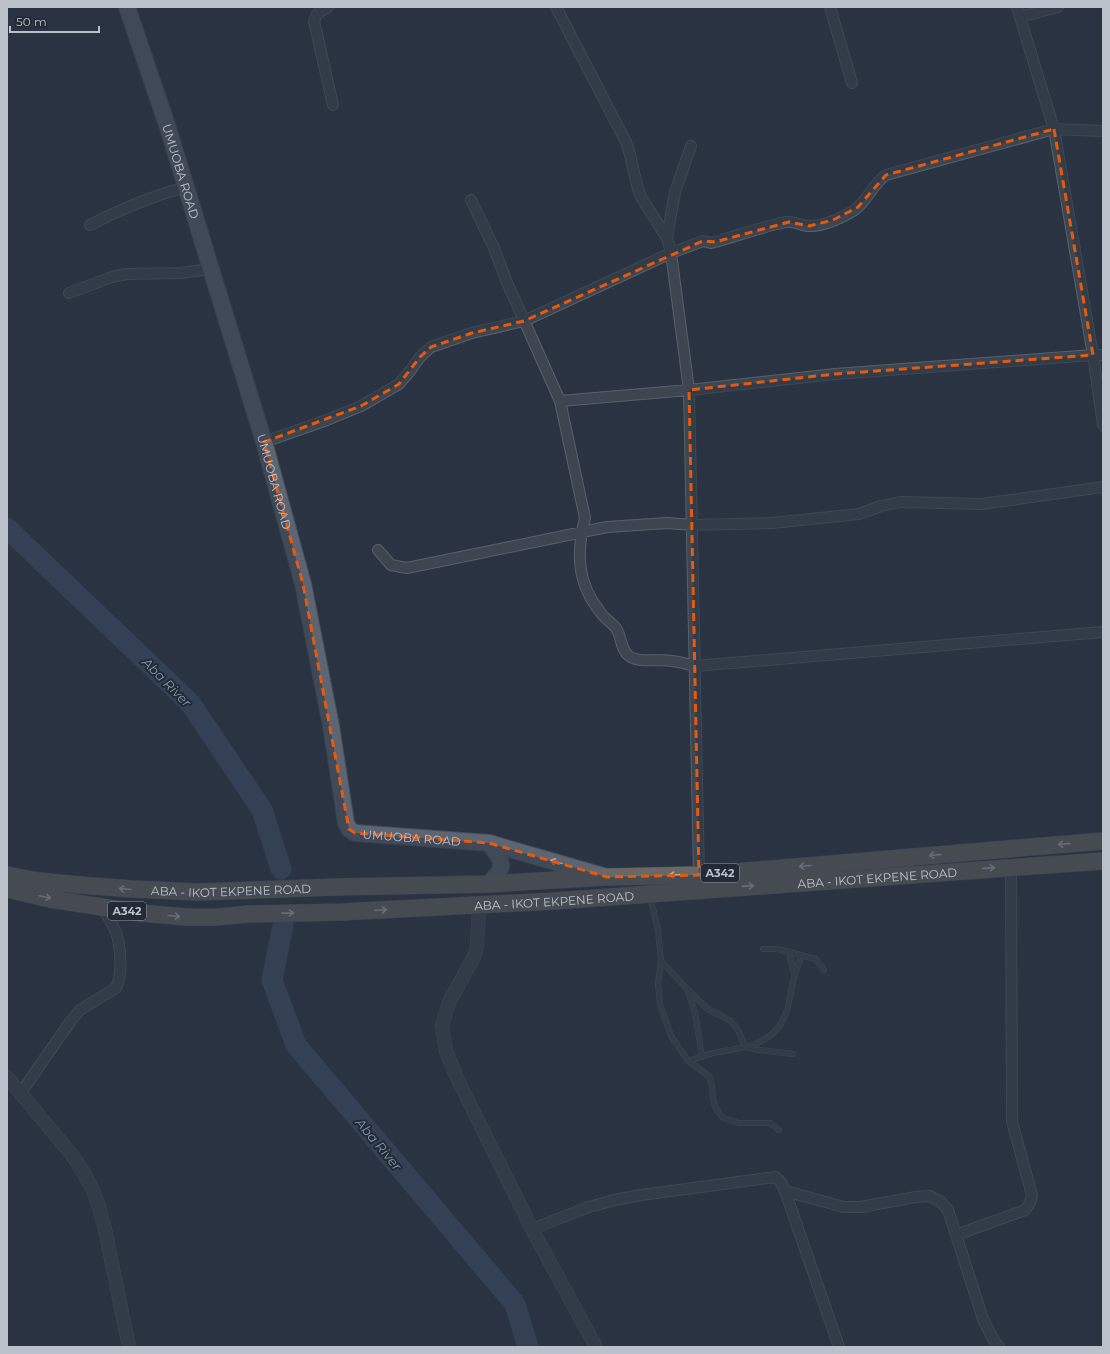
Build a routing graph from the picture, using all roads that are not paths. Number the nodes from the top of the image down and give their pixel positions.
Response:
1 (126, 7) edge
2 (328, 7) edge
3 (556, 7) edge
4 (830, 7) edge
5 (1017, 7) edge
6 (1058, 7) edge
7 (1020, 17) junction
8 (852, 83) dead end
9 (333, 105) dead end
10 (1054, 129) junction
11 (1103, 130) edge
12 (691, 146) dead end
13 (186, 187) junction
14 (471, 200) dead end
15 (90, 224) dead end
16 (667, 238) junction
17 (671, 253) junction
18 (211, 269) junction
19 (69, 293) dead end
20 (524, 321) junction
21 (1098, 355) edge
22 (689, 390) junction
23 (560, 401) junction
24 (1103, 426) edge
25 (264, 442) junction
26 (1103, 487) edge
27 (693, 525) junction
28 (581, 532) junction
29 (378, 550) dead end
30 (1103, 632) edge
31 (696, 666) junction
32 (1103, 841) edge
33 (489, 843) junction
34 (1103, 861) edge
35 (1011, 867) junction
36 (7, 875) edge
37 (699, 875) junction
38 (607, 877) junction
39 (488, 884) junction
40 (7, 889) edge
41 (650, 893) junction
42 (479, 905) junction
43 (103, 907) junction
44 (763, 949) dead end
45 (789, 952) junction
46 (801, 956) junction
47 (661, 961) junction
48 (824, 970) dead end
49 (794, 974) junction
50 (688, 990) junction
51 (745, 1047) junction
52 (793, 1054) dead end
53 (702, 1057) junction
54 (688, 1061) junction
55 (7, 1078) edge
56 (20, 1094) junction
57 (779, 1130) dead end
58 (785, 1191) junction
59 (532, 1229) junction
60 (956, 1236) junction
61 (129, 1347) edge
62 (596, 1347) edge
63 (839, 1347) edge
64 (999, 1347) edge

1 - 13 main road, UMUOBA ROAD
2 - 9 street
3 - 16 street
4 - 8 street
5 - 7 street
6 - 7 street
7 - 10 street
10 - 11 street
10 - 17 street
10 - 21 street
12 - 16 street
13 - 15 street
13 - 18 main road, UMUOBA ROAD
14 - 20 street
16 - 17 street
17 - 20 street
17 - 22 street
18 - 19 street
18 - 25 main road, UMUOBA ROAD
20 - 23 street
20 - 25 street
21 - 22 street
21 - 24 street
22 - 23 street
22 - 27 street
23 - 28 street
25 - 33 main road, UMUOBA ROAD
26 - 27 street
27 - 28 street
27 - 31 street
28 - 29 street
28 - 31 street
30 - 31 street
31 - 37 street
32 -> 37 highway, ABA - IKOT EKPENE ROAD / A342
38 -> 33 main road, UMUOBA ROAD
33 - 39 main road
34 - 35 highway, ABA - IKOT EKPENE ROAD / A342
41 -> 35 highway, ABA - IKOT EKPENE ROAD / A342
35 - 60 street
39 -> 36 highway, ABA - IKOT EKPENE ROAD / A342
37 -> 38 highway, ABA - IKOT EKPENE ROAD / A342
38 - 39 highway, ABA - IKOT EKPENE ROAD / A342
40 -> 43 highway, ABA - IKOT EKPENE ROAD / A342
41 - 42 highway, ABA - IKOT EKPENE ROAD / A342
41 - 47 lane
43 -> 42 highway, ABA - IKOT EKPENE ROAD / A342
42 - 59 street
43 - 56 street
44 - 45 lane
45 - 46 lane
45 - 49 lane
46 - 48 lane
46 - 49 lane
47 - 50 lane
47 - 54 lane
49 - 51 lane
50 - 51 lane
50 - 53 lane
51 - 52 lane
51 - 53 lane
53 - 54 lane
54 - 57 lane
55 - 56 street
56 - 61 street
58 - 59 street
58 - 60 street
58 - 63 street
59 - 62 street
60 - 64 street

